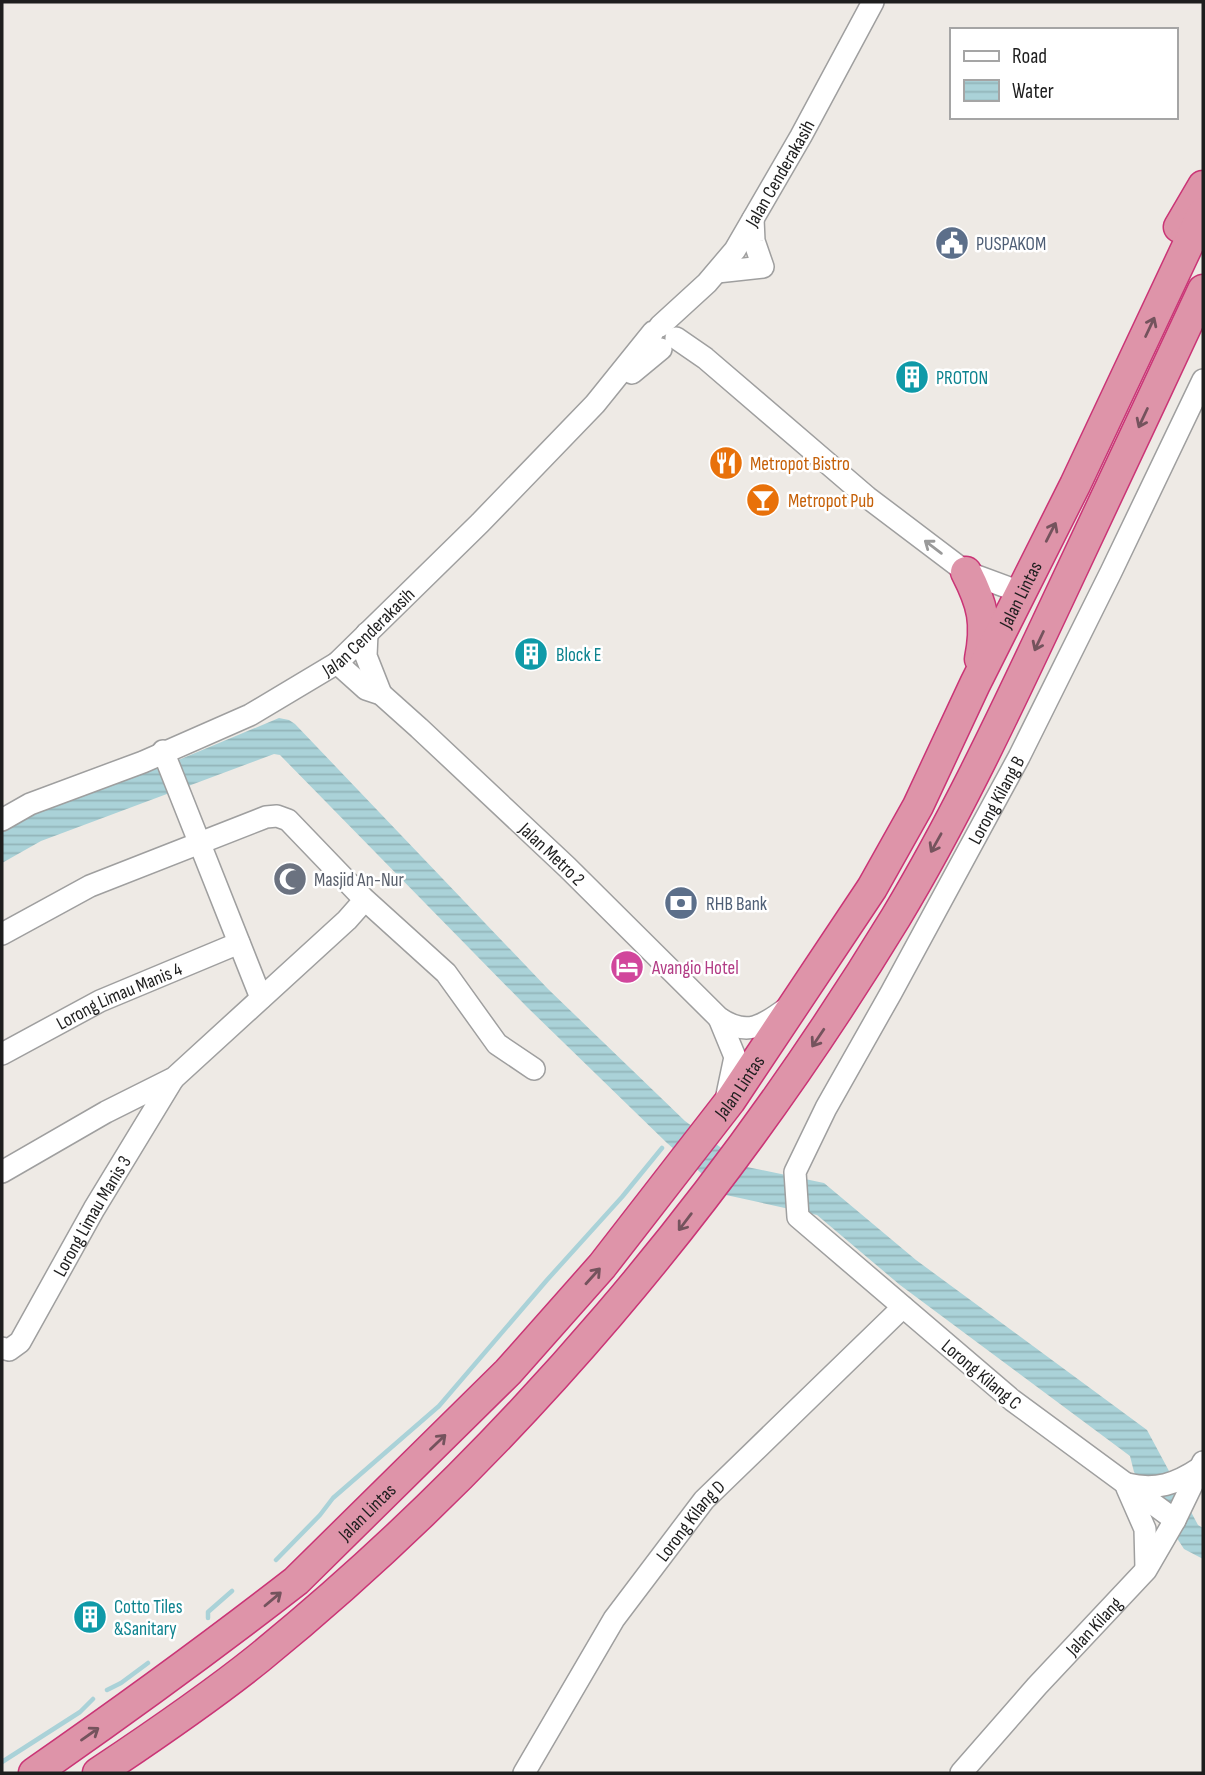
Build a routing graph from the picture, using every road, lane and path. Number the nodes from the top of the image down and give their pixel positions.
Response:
1 (873, 2) edge
2 (1203, 186) edge
3 (1203, 213) edge
4 (753, 219) junction
5 (712, 277) junction
6 (1203, 287) edge
7 (1168, 289) junction
8 (665, 338) junction
9 (1203, 380) edge
10 (966, 572) junction
11 (1068, 579) junction
12 (1020, 592) junction
13 (367, 634) junction
14 (337, 663) junction
15 (975, 684) junction
16 (381, 694) junction
17 (988, 749) junction
18 (165, 756) junction
19 (918, 806) junction
20 (2, 820) edge
21 (199, 844) junction
22 (362, 897) junction
23 (2, 934) edge
24 (239, 943) junction
25 (261, 998) junction
26 (798, 1000) junction
27 (719, 1018) junction
28 (2, 1054) edge
29 (534, 1069) dead end
30 (174, 1078) junction
31 (707, 1133) junction
32 (2, 1172) edge
33 (798, 1217) joint
34 (903, 1307) junction
35 (5, 1349) edge
36 (1202, 1465) edge
37 (1125, 1483) junction
38 (1175, 1520) junction
39 (1146, 1570) junction
40 (99, 1772) edge
41 (34, 1773) edge
42 (524, 1773) edge
43 (961, 1773) edge

1 - 4 street, Jalan Cenderakasih
2 - 7 highway
3 - 7 highway, Jalan Lintas
4 - 5 street, Jalan Cenderakasih
4 - 5 street
5 - 8 street, Jalan Cenderakasih
6 - 7 highway
6 -> 11 highway, Jalan Lintas
12 -> 7 highway, Jalan Lintas
10 -> 8 street
8 - 13 street, Jalan Cenderakasih
9 - 33 street, Lorong Kilang B
10 - 12 street
10 - 15 highway
11 - 12 highway
11 -> 17 highway, Jalan Lintas
12 - 15 highway, Jalan Lintas
13 - 14 street, Jalan Cenderakasih
13 - 16 street, Jalan Metro 2
14 - 16 street, Jalan Metro 2
14 - 18 street, Jalan Cenderakasih
15 - 19 highway, Jalan Lintas
16 - 27 street, Jalan Metro 2
17 - 19 highway
17 -> 40 highway, Jalan Lintas
18 - 20 street, Jalan Cenderakasih
18 - 21 street
19 - 26 highway, Jalan Lintas
21 - 22 street
21 - 23 street
21 - 24 street
22 - 25 street
22 - 29 street
24 - 25 street
24 - 28 street, Lorong Limau Manis 4
25 - 30 street
26 - 27 street, Jalan Metro 2
26 - 31 highway, Jalan Lintas
27 - 31 street, Jalan Metro 2
30 - 32 street
30 - 35 street, Lorong Limau Manis 3
41 -> 31 highway, Jalan Lintas
33 - 34 street, Lorong Kilang C
34 - 37 street, Lorong Kilang C
34 - 42 street, Lorong Kilang D
36 - 37 street
36 - 38 street, Jalan Kilang
37 - 38 street, Lorong Kilang C
37 - 39 street
38 - 39 street, Jalan Kilang
39 - 43 street, Jalan Kilang

